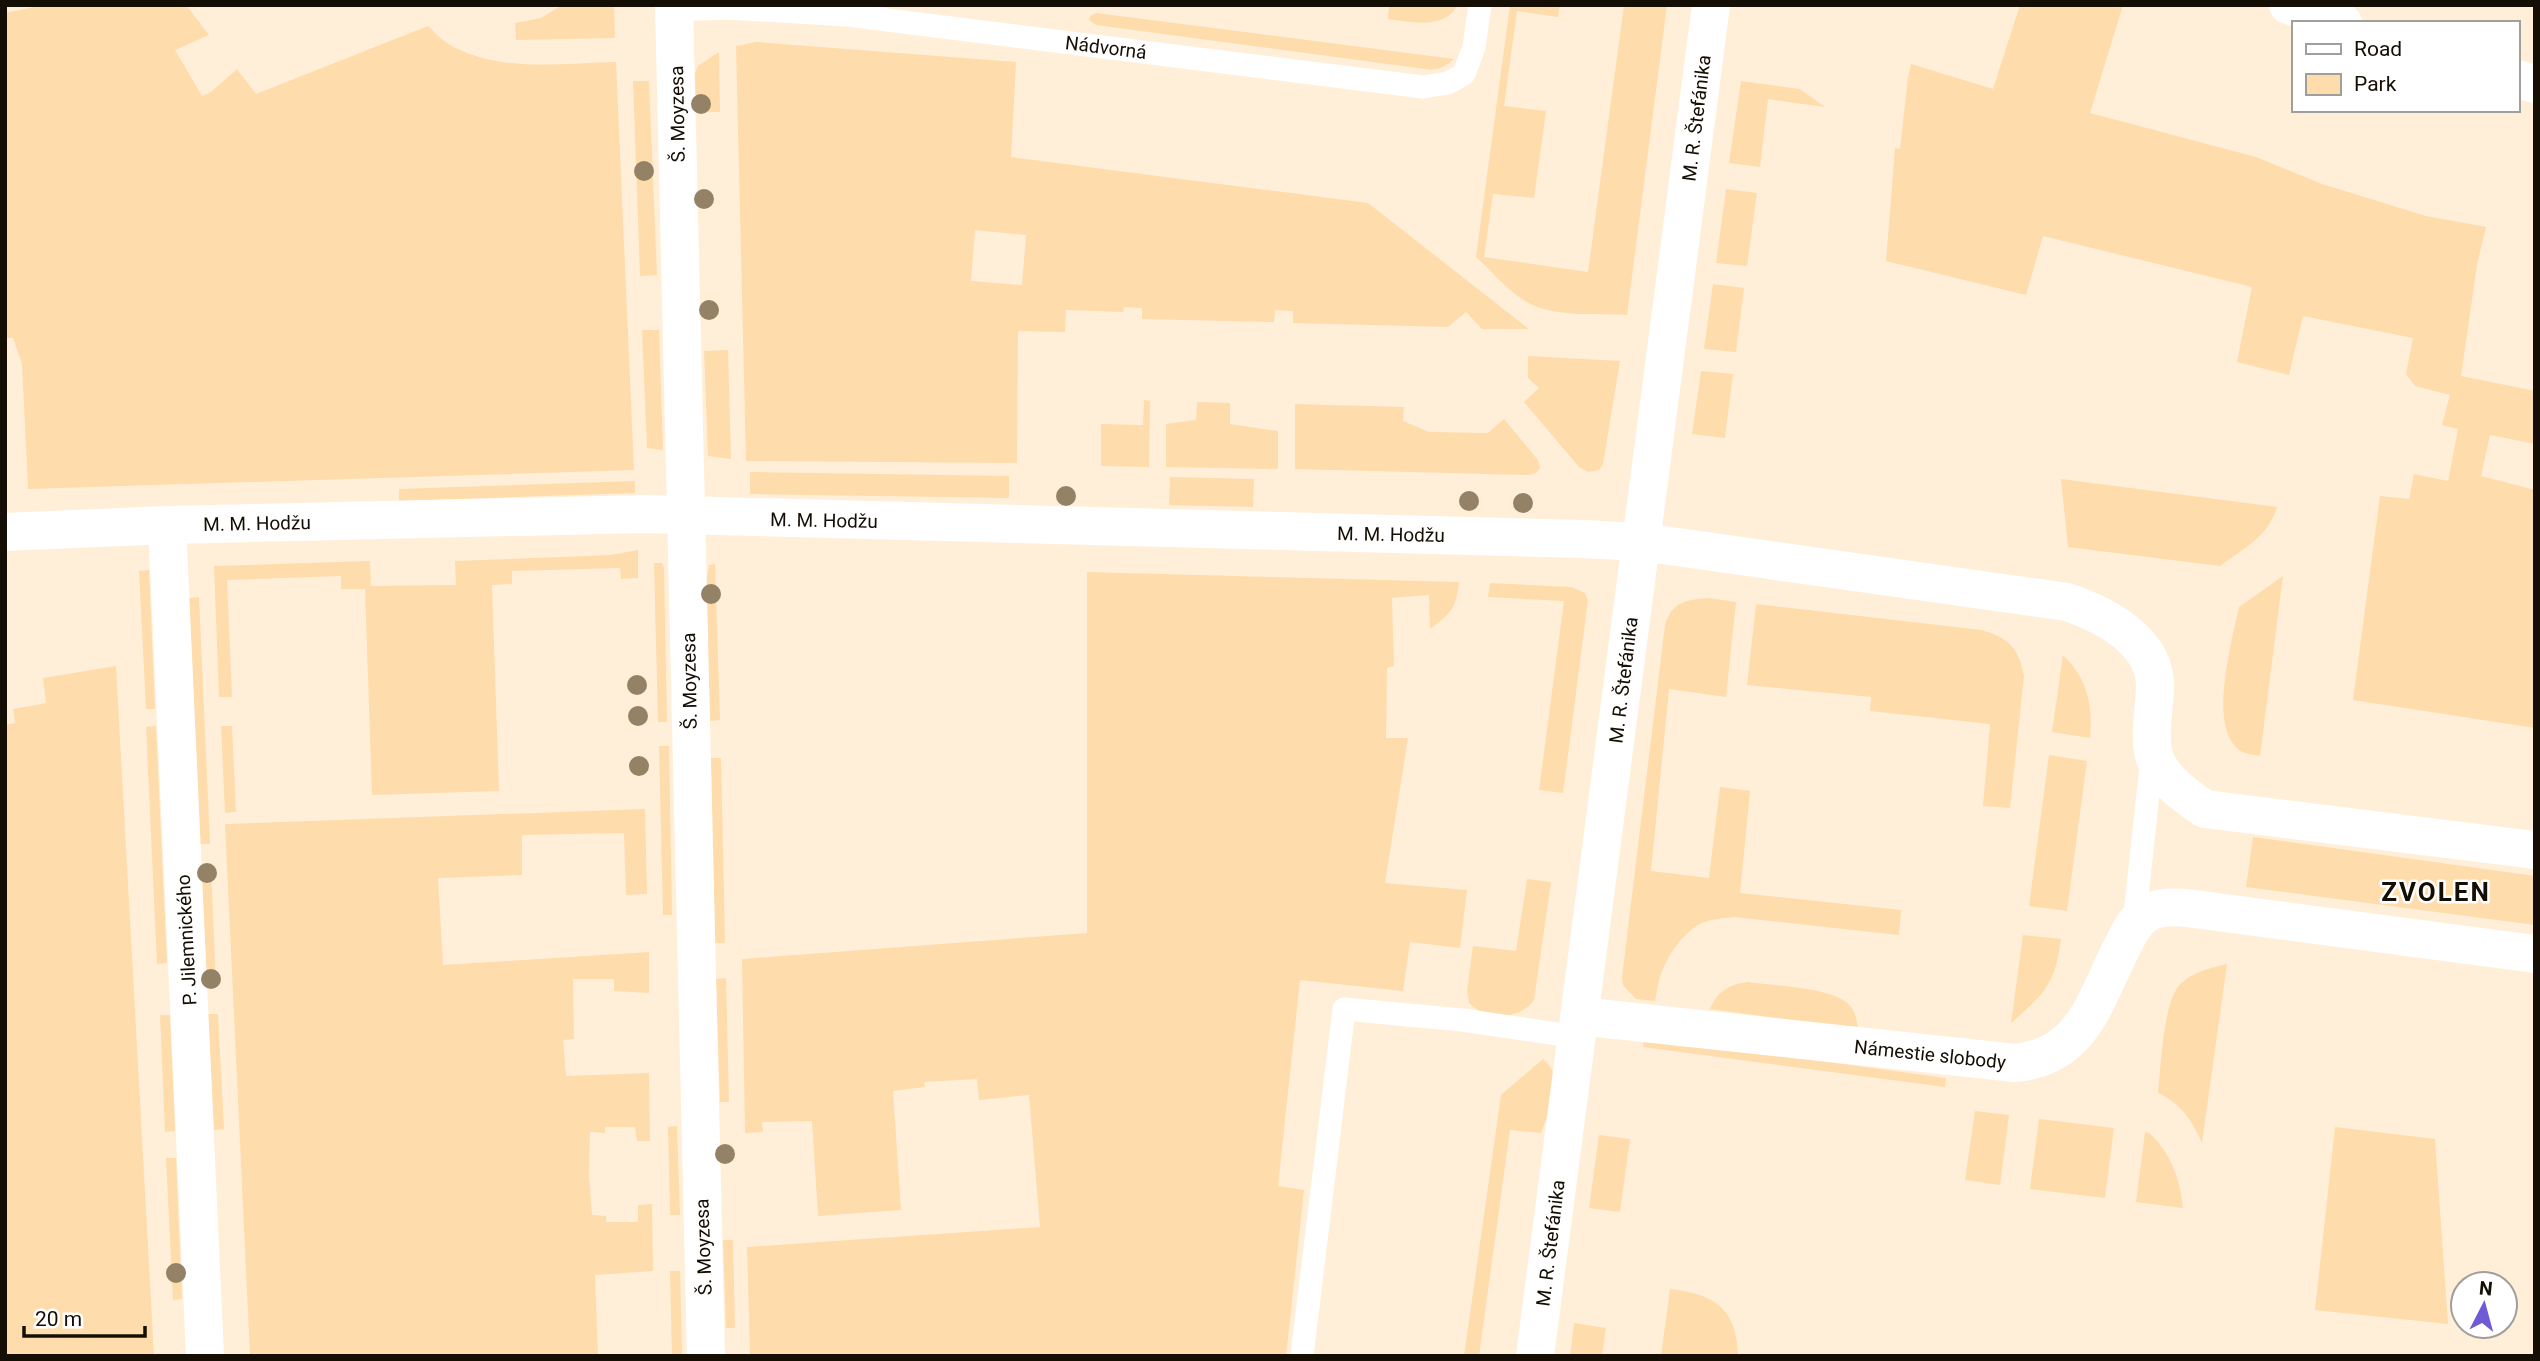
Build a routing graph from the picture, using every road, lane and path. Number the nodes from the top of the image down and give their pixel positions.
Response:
1 (1480, 5) edge
2 (1711, 5) edge
3 (2288, 5) edge
4 (674, 8) edge
5 (905, 14) edge
6 (2337, 21) edge
7 (685, 515) junction
8 (167, 525) junction
9 (5, 532) edge
10 (1642, 541) junction
11 (2153, 752) junction
12 (2535, 850) edge
13 (2134, 923) junction
14 (2535, 954) edge
15 (1578, 1026) junction
16 (205, 1356) edge
17 (706, 1356) edge
18 (1303, 1356) edge
19 (1535, 1356) edge

1 - 5 lane, Nádvorná
2 - 10 street, M. R. Štefánika
3 - 6 street
4 - 5 lane, Nádvorná
4 - 7 street, Š. Moyzesa
7 - 8 street, M. M. Hodžu
7 - 10 street, M. M. Hodžu
7 - 17 street, Š. Moyzesa
8 - 9 street, M. M. Hodžu
8 - 16 street, P. Jilemnického
10 - 11 street
10 - 15 street, M. R. Štefánika
11 - 12 street
11 - 13 lane
13 - 14 street
13 - 15 street, Námestie slobody
15 - 18 lane
15 - 19 street, M. R. Štefánika

